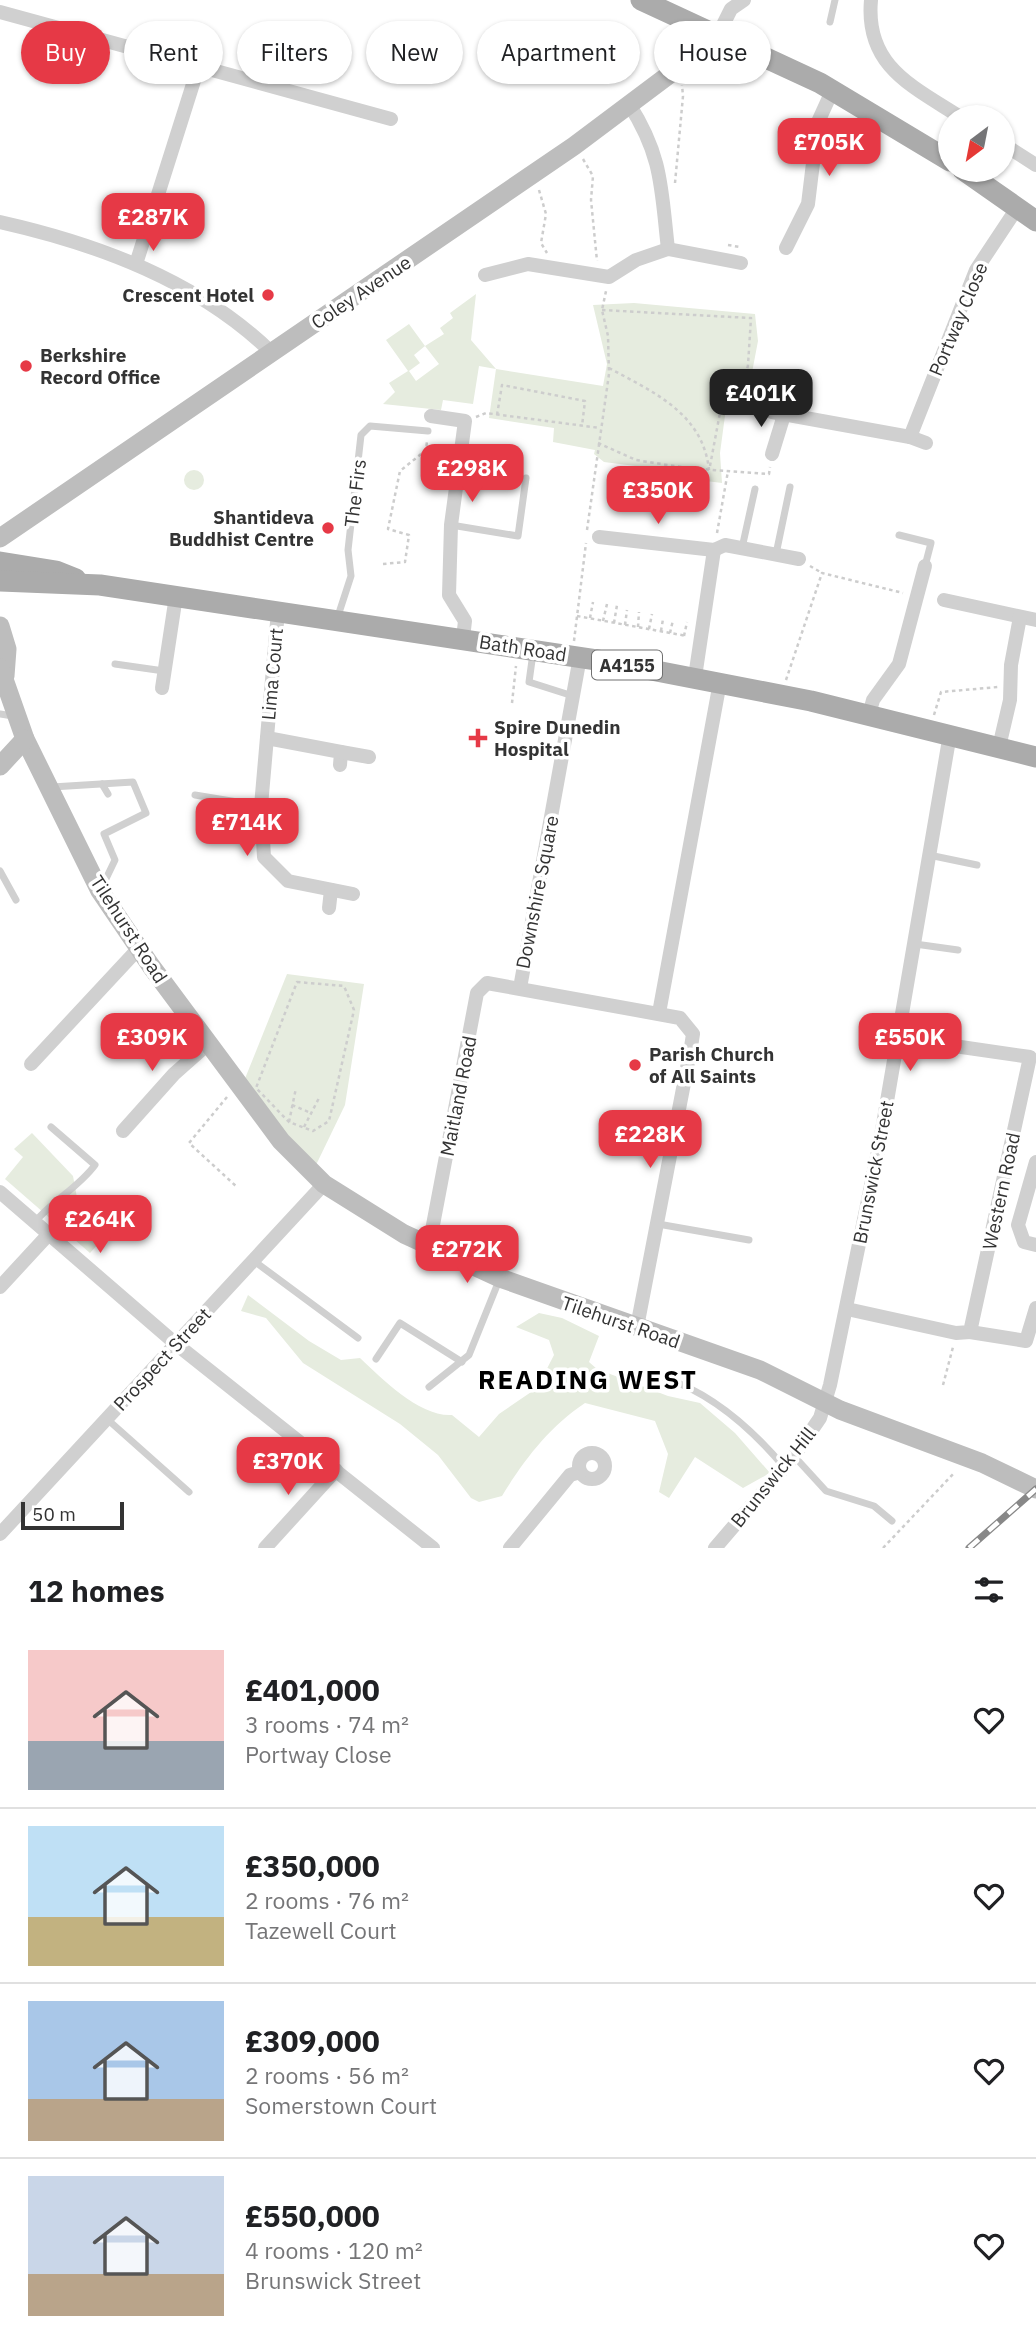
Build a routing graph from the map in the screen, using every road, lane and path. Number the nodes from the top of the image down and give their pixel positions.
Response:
1 (641, 0) edge
2 (744, 0) edge
3 (835, 0) edge
4 (872, 0) edge
5 (0, 12) edge
6 (687, 21) edge
7 (721, 21) edge
8 (830, 22) dead end
9 (124, 45) edge
10 (771, 60) edge
11 (223, 72) edge
12 (193, 84) edge
13 (656, 84) edge
14 (681, 84) edge
15 (833, 89) junction
16 (629, 104) junction
17 (941, 105) edge
18 (391, 119) dead end
19 (574, 146) junction
20 (1015, 152) edge
21 (938, 154) edge
22 (1036, 165) edge
23 (535, 173) junction
24 (980, 182) edge
25 (675, 188) dead end
26 (1017, 208) junction
27 (1036, 221) edge
28 (0, 222) edge
29 (716, 243) dead end
30 (740, 247) dead end
31 (786, 248) dead end
32 (667, 249) junction
33 (546, 260) junction
34 (741, 263) dead end
35 (136, 264) junction
36 (485, 275) dead end
37 (609, 277) junction
38 (602, 310) junction
39 (271, 352) junction
40 (609, 368) junction
41 (741, 401) junction
42 (778, 414) junction
43 (432, 415) dead end
44 (497, 415) junction
45 (465, 421) junction
46 (582, 426) junction
47 (428, 431) joint
48 (910, 437) junction
49 (598, 443) dead end
50 (926, 443) dead end
51 (772, 454) joint
52 (709, 470) junction
53 (728, 471) junction
54 (526, 478) dead end
55 (790, 487) dead end
56 (755, 489) dead end
57 (451, 525) junction
58 (899, 535) dead end
59 (599, 537) dead end
60 (0, 538) edge
61 (741, 548) junction
62 (714, 550) junction
63 (776, 555) junction
64 (799, 559) dead end
65 (0, 562) edge
66 (383, 564) dead end
67 (925, 566) joint
68 (0, 581) edge
69 (87, 584) junction
70 (176, 596) junction
71 (916, 596) junction
72 (944, 600) dead end
73 (593, 602) dead end
74 (607, 604) dead end
75 (617, 605) dead end
76 (626, 610) dead end
77 (278, 611) junction
78 (639, 612) dead end
79 (652, 614) dead end
80 (577, 616) dead end
81 (1020, 617) junction
82 (590, 618) junction
83 (337, 619) junction
84 (663, 619) dead end
85 (673, 620) dead end
86 (1036, 620) edge
87 (604, 621) junction
88 (687, 622) dead end
89 (614, 623) junction
90 (625, 625) junction
91 (0, 626) edge
92 (638, 627) junction
93 (649, 629) junction
94 (661, 631) junction
95 (670, 633) junction
96 (684, 636) junction
97 (463, 638) junction
98 (701, 639) junction
99 (534, 649) junction
100 (580, 657) junction
101 (115, 664) dead end
102 (517, 665) dead end
103 (164, 671) junction
104 (2, 672) edge
105 (695, 677) junction
106 (786, 680) dead end
107 (720, 682) junction
108 (1010, 686) junction
109 (162, 688) dead end
110 (573, 696) junction
111 (512, 703) dead end
112 (9, 715) edge
113 (869, 715) junction
114 (934, 715) dead end
115 (950, 734) junction
116 (267, 738) junction
117 (25, 739) junction
118 (999, 747) junction
119 (369, 757) dead end
120 (1036, 757) edge
121 (0, 766) edge
122 (102, 784) junction
123 (48, 787) junction
124 (107, 794) dead end
125 (195, 795) dead end
126 (261, 806) junction
127 (118, 815) dead end
128 (121, 825) junction
129 (928, 855) junction
130 (977, 864) dead end
131 (0, 871) edge
132 (331, 890) junction
133 (100, 891) junction
134 (353, 894) dead end
135 (16, 900) dead end
136 (329, 908) dead end
137 (914, 944) junction
138 (139, 948) junction
139 (958, 950) dead end
140 (520, 988) junction
141 (659, 1013) junction
142 (899, 1038) junction
143 (209, 1043) junction
144 (31, 1064) dead end
145 (238, 1084) junction
146 (296, 1088) dead end
147 (319, 1098) dead end
148 (292, 1105) junction
149 (312, 1113) junction
150 (289, 1122) junction
151 (51, 1127) dead end
152 (304, 1128) junction
153 (123, 1131) dead end
154 (1036, 1162) edge
155 (324, 1184) junction
156 (237, 1186) dead end
157 (0, 1192) edge
158 (34, 1223) junction
159 (658, 1224) junction
160 (48, 1235) junction
161 (749, 1240) dead end
162 (1036, 1245) edge
163 (429, 1246) junction
164 (254, 1261) junction
165 (500, 1278) junction
166 (0, 1287) edge
167 (1036, 1308) edge
168 (847, 1309) junction
169 (637, 1327) junction
170 (963, 1333) junction
171 (358, 1338) dead end
172 (176, 1344) junction
173 (376, 1359) dead end
174 (462, 1362) junction
175 (665, 1378) dead end
176 (943, 1385) dead end
177 (429, 1387) dead end
178 (825, 1402) junction
179 (106, 1419) junction
180 (789, 1461) junction
181 (956, 1469) dead end
182 (336, 1471) junction
183 (580, 1472) dead end
184 (1036, 1489) edge
185 (189, 1492) dead end
186 (892, 1521) dead end
187 (0, 1534) edge
188 (265, 1548) edge
189 (433, 1548) edge
190 (510, 1548) edge
191 (715, 1548) edge
192 (883, 1548) edge

1 - 6 main road
2 - 7 street, Coley Avenue
3 - 8 lane
4 - 17 street
5 - 9 street
10 - 15 main road
11 - 18 street
12 - 35 street
13 - 16 street, Coley Avenue
14 - 25 path
15 - 21 main road
15 - 31 street
16 - 19 street, Coley Avenue
16 - 32 street
19 - 23 street, Coley Avenue
19 - 37 path
20 - 22 street
23 - 33 path
23 - 39 street, Coley Avenue
24 - 26 main road
26 - 27 main road
26 - 48 street, Portway Close
28 - 35 street
29 - 30 path
32 - 34 street
32 - 37 street
33 - 36 street
33 - 37 street
35 - 39 street
37 - 38 path
38 - 40 path
38 - 41 path
39 - 60 street, Coley Avenue
40 - 46 path
40 - 52 path
41 - 42 path
41 - 52 path
42 - 48 street
42 - 51 street
43 - 45 street
44 - 45 path
44 - 46 path
44 - 46 path
45 - 57 street
47 - 66 path
47 - 83 lane, The Firs
48 - 50 street
49 - 52 path
51 - 53 path
52 - 53 path
53 - 62 path
54 - 57 lane
55 - 63 lane
56 - 61 lane
57 - 97 street
58 - 67 lane
59 - 62 street
61 - 62 street
61 - 63 street
62 - 98 street
63 - 64 street
65 - 69 main road, Bath Road / A4155
67 - 71 street
68 - 69 main road, Bath Road / A4155
69 - 70 main road, Bath Road / A4155
70 - 77 main road, Bath Road / A4155
70 - 103 street
71 - 106 path
71 - 113 street
72 - 81 street
73 - 82 path
74 - 87 path
75 - 89 path
76 - 90 path
77 - 83 main road, Bath Road / A4155
77 - 116 street, Lima Court
78 - 92 path
79 - 93 path
80 - 82 path
81 - 86 street
81 - 108 street
82 - 87 path
83 - 97 main road, Bath Road / A4155
84 - 94 path
85 - 95 path
87 - 89 path
88 - 96 path
89 - 90 path
90 - 92 path
91 - 104 street, Tilehurst Road
92 - 93 path
93 - 94 path
94 - 95 path
95 - 96 path
96 - 98 path
97 - 99 main road, Bath Road / A4155
98 - 105 street
99 - 100 main road, Bath Road / A4155
99 - 110 lane
100 - 105 main road, Bath Road / A4155
100 - 110 street, Downshire Square
101 - 103 lane
102 - 111 path
103 - 109 street
104 - 112 street, Tilehurst Road
105 - 107 main road, Bath Road / A4155
107 - 113 main road, Bath Road / A4155
107 - 141 street
108 - 114 path
108 - 118 street
110 - 140 street, Downshire Square
112 - 117 street, Tilehurst Road
113 - 115 main road, Bath Road / A4155
115 - 118 main road, Bath Road / A4155
115 - 129 street, Brunswick Street
116 - 119 street, Lima Court
116 - 126 street, Lima Court
117 - 121 street
117 - 123 street, Tilehurst Road
118 - 120 main road, Bath Road / A4155
122 - 123 lane
122 - 124 lane
122 - 128 lane
123 - 133 street, Tilehurst Road
125 - 126 lane
126 - 132 street, Lima Court
127 - 128 lane
128 - 133 lane
129 - 130 lane
129 - 137 street, Brunswick Street
131 - 135 lane
132 - 134 street, Lima Court
132 - 136 street
133 - 138 street, Tilehurst Road
137 - 139 lane
137 - 142 street, Brunswick Street
138 - 143 street, Tilehurst Road
138 - 144 street
140 - 141 street, Downshire Square
140 - 163 street, Maitland Road
141 - 159 street, Downshire Square
142 - 168 street, Brunswick Street
142 - 170 street, Western Road
143 - 145 street, Tilehurst Road
143 - 153 street
145 - 155 street, Tilehurst Road
145 - 156 path
146 - 148 path
147 - 149 path
148 - 149 path
148 - 150 path
149 - 152 path
150 - 152 path
150 - 152 path
151 - 158 lane
154 - 162 street
155 - 163 street, Tilehurst Road
155 - 164 street, Prospect Street
157 - 158 street
158 - 160 street
159 - 161 lane
159 - 169 street, Downshire Square
160 - 166 street
160 - 172 street
163 - 165 street, Tilehurst Road
164 - 171 lane
164 - 172 street, Prospect Street
165 - 169 street, Tilehurst Road
165 - 174 lane
167 - 170 street
168 - 170 street
168 - 178 street, Brunswick Street
169 - 178 street, Tilehurst Road
170 - 176 path
172 - 179 street, Prospect Street
172 - 182 street
173 - 174 lane
174 - 177 lane
175 - 180 lane
178 - 180 street, Brunswick Hill
178 - 184 street, Tilehurst Road
179 - 185 lane
179 - 187 street, Prospect Street
180 - 186 lane
180 - 191 street, Brunswick Hill
181 - 192 path
182 - 188 street
182 - 189 street
183 - 190 street

